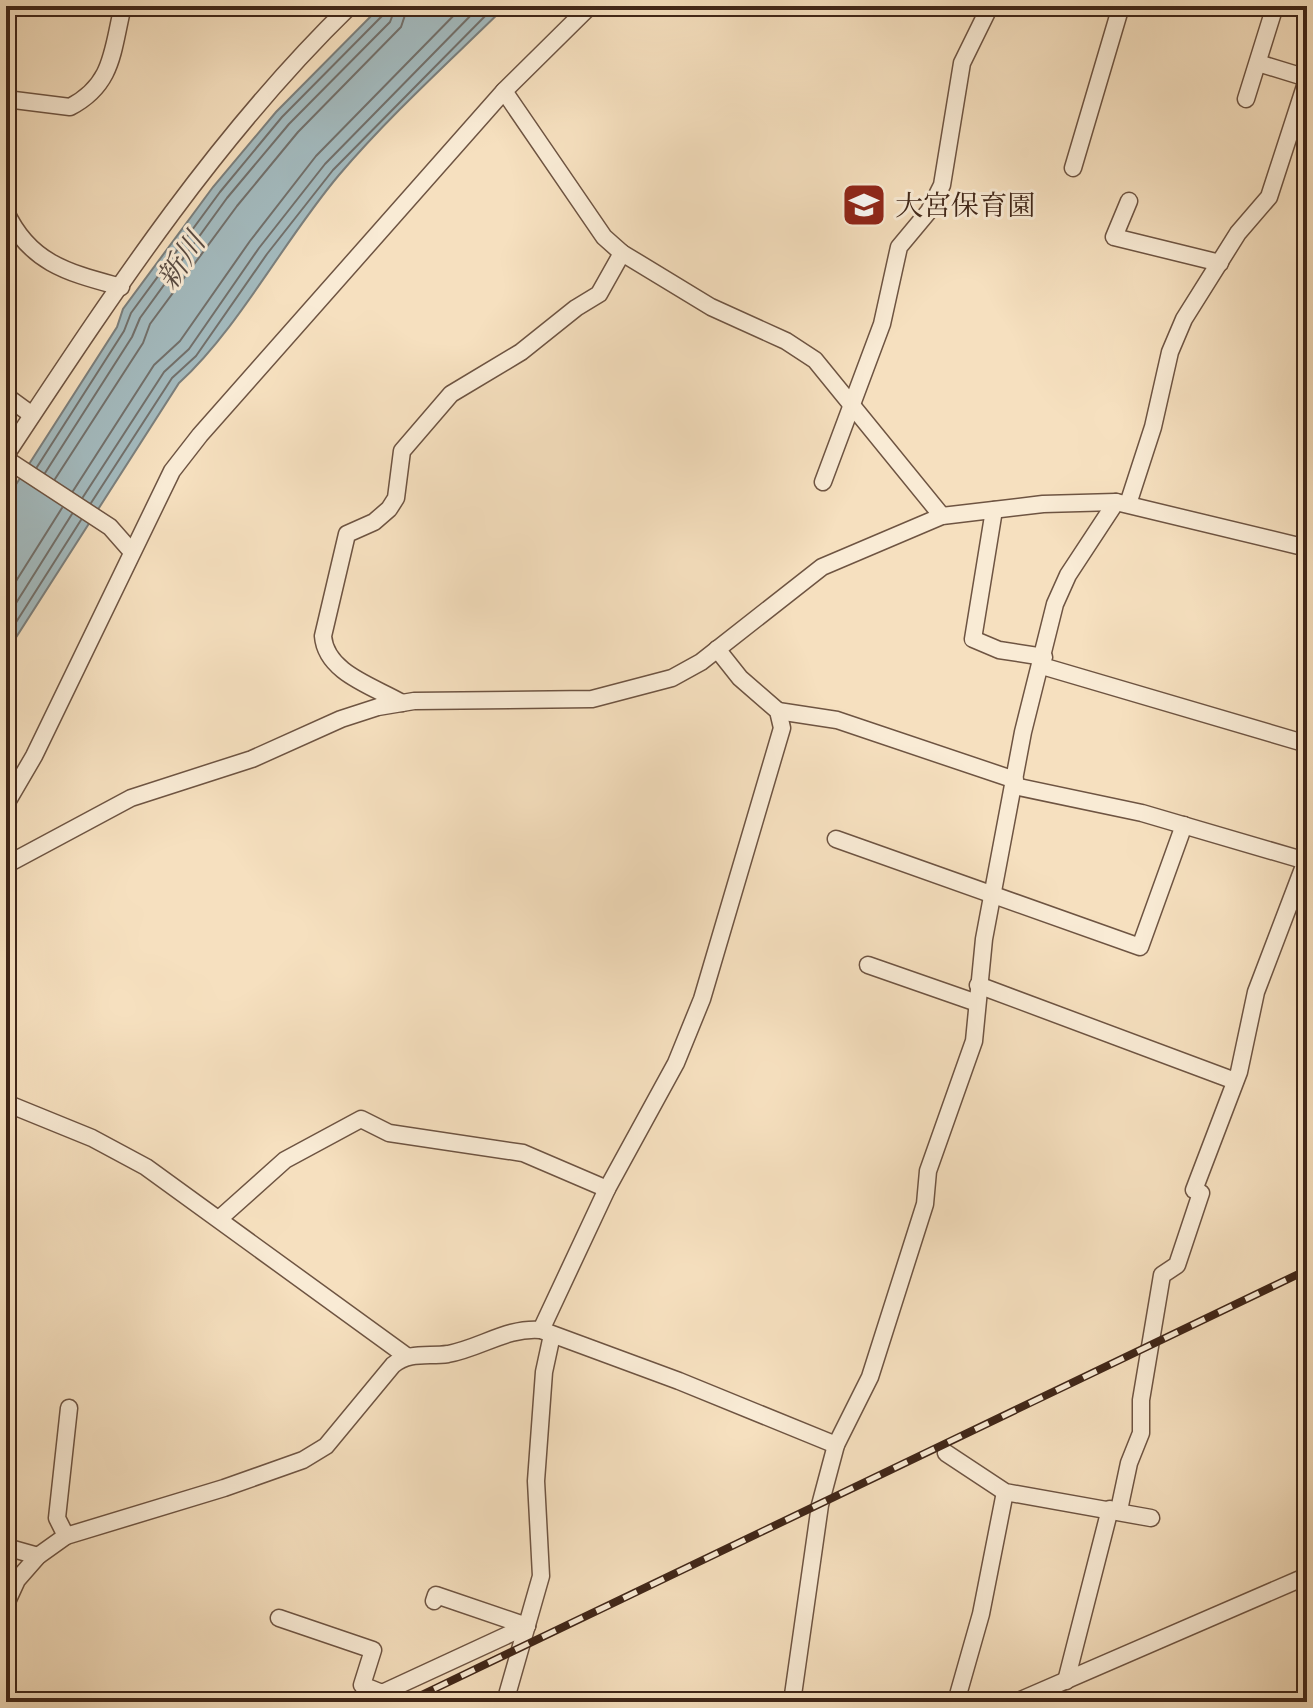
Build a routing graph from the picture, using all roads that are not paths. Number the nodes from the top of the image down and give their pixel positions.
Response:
1 (123, 6) edge
2 (350, 6) edge
3 (590, 6) edge
4 (990, 6) edge
5 (1121, 6) edge
6 (1275, 6) edge
7 (1258, 63) junction
8 (1307, 79) edge
9 (504, 91) junction
10 (6, 99) edge
11 (1246, 99) dead end
12 (1073, 168) dead end
13 (1129, 201) dead end
14 (6, 212) edge
15 (622, 253) junction
16 (1220, 263) junction
17 (121, 287) junction
18 (6, 396) edge
19 (850, 404) junction
20 (32, 415) junction
21 (8, 459) edge
22 (823, 482) dead end
23 (1122, 503) junction
24 (994, 510) junction
25 (942, 516) junction
26 (1307, 548) edge
27 (132, 552) junction
28 (717, 649) junction
29 (1043, 662) junction
30 (402, 703) junction
31 (778, 711) junction
32 (1307, 744) edge
33 (1014, 783) junction
34 (6, 804) edge
35 (1184, 825) junction
36 (836, 839) dead end
37 (1306, 859) edge
38 (10, 862) edge
39 (994, 893) junction
40 (868, 965) dead end
41 (978, 985) junction
42 (977, 1003) junction
43 (1235, 1081) junction
44 (6, 1103) edge
45 (607, 1189) junction
46 (219, 1219) junction
47 (546, 1333) junction
48 (405, 1355) junction
49 (69, 1408) dead end
50 (836, 1445) junction
51 (946, 1453) dead end
52 (1005, 1492) junction
53 (1114, 1510) junction
54 (1151, 1518) dead end
55 (66, 1536) junction
56 (6, 1547) edge
57 (38, 1556) junction
58 (1307, 1576) edge
59 (434, 1601) dead end
60 (6, 1604) edge
61 (279, 1618) dead end
62 (527, 1626) junction
63 (1066, 1681) junction
64 (505, 1702) edge
65 (792, 1702) edge
66 (956, 1702) edge
67 (1016, 1702) edge

1 - 10 street
2 - 17 street
3 - 9 street
4 - 19 street
5 - 12 street
6 - 7 street
7 - 8 street
7 - 11 street
8 - 16 street
9 - 15 street
9 - 27 street
13 - 16 street
14 - 17 street
15 - 19 street
15 - 30 street
16 - 23 street
17 - 20 street
18 - 20 street
19 - 22 street
19 - 25 street
20 - 21 street
21 - 27 street
23 - 24 street
23 - 26 street
23 - 29 street
24 - 25 street
24 - 29 street
25 - 28 street
27 - 34 street
28 - 30 street
28 - 31 street
29 - 32 street
29 - 33 street
30 - 38 street
31 - 33 street
31 - 45 street
33 - 35 street
33 - 39 street
35 - 37 street
35 - 39 street
36 - 39 street
37 - 43 street
39 - 41 street
40 - 42 street
41 - 42 street
41 - 43 street
42 - 50 street
43 - 53 street
44 - 46 street
45 - 46 street
45 - 47 street
46 - 48 street
47 - 48 street
47 - 50 street
47 - 62 street
48 - 55 street
49 - 55 street
50 - 65 street
51 - 52 street
52 - 53 street
52 - 66 street
53 - 54 street
53 - 63 street
55 - 57 street
56 - 57 street
57 - 60 street
58 - 63 street
59 - 62 street
61 - 62 street
62 - 64 street
63 - 67 street

